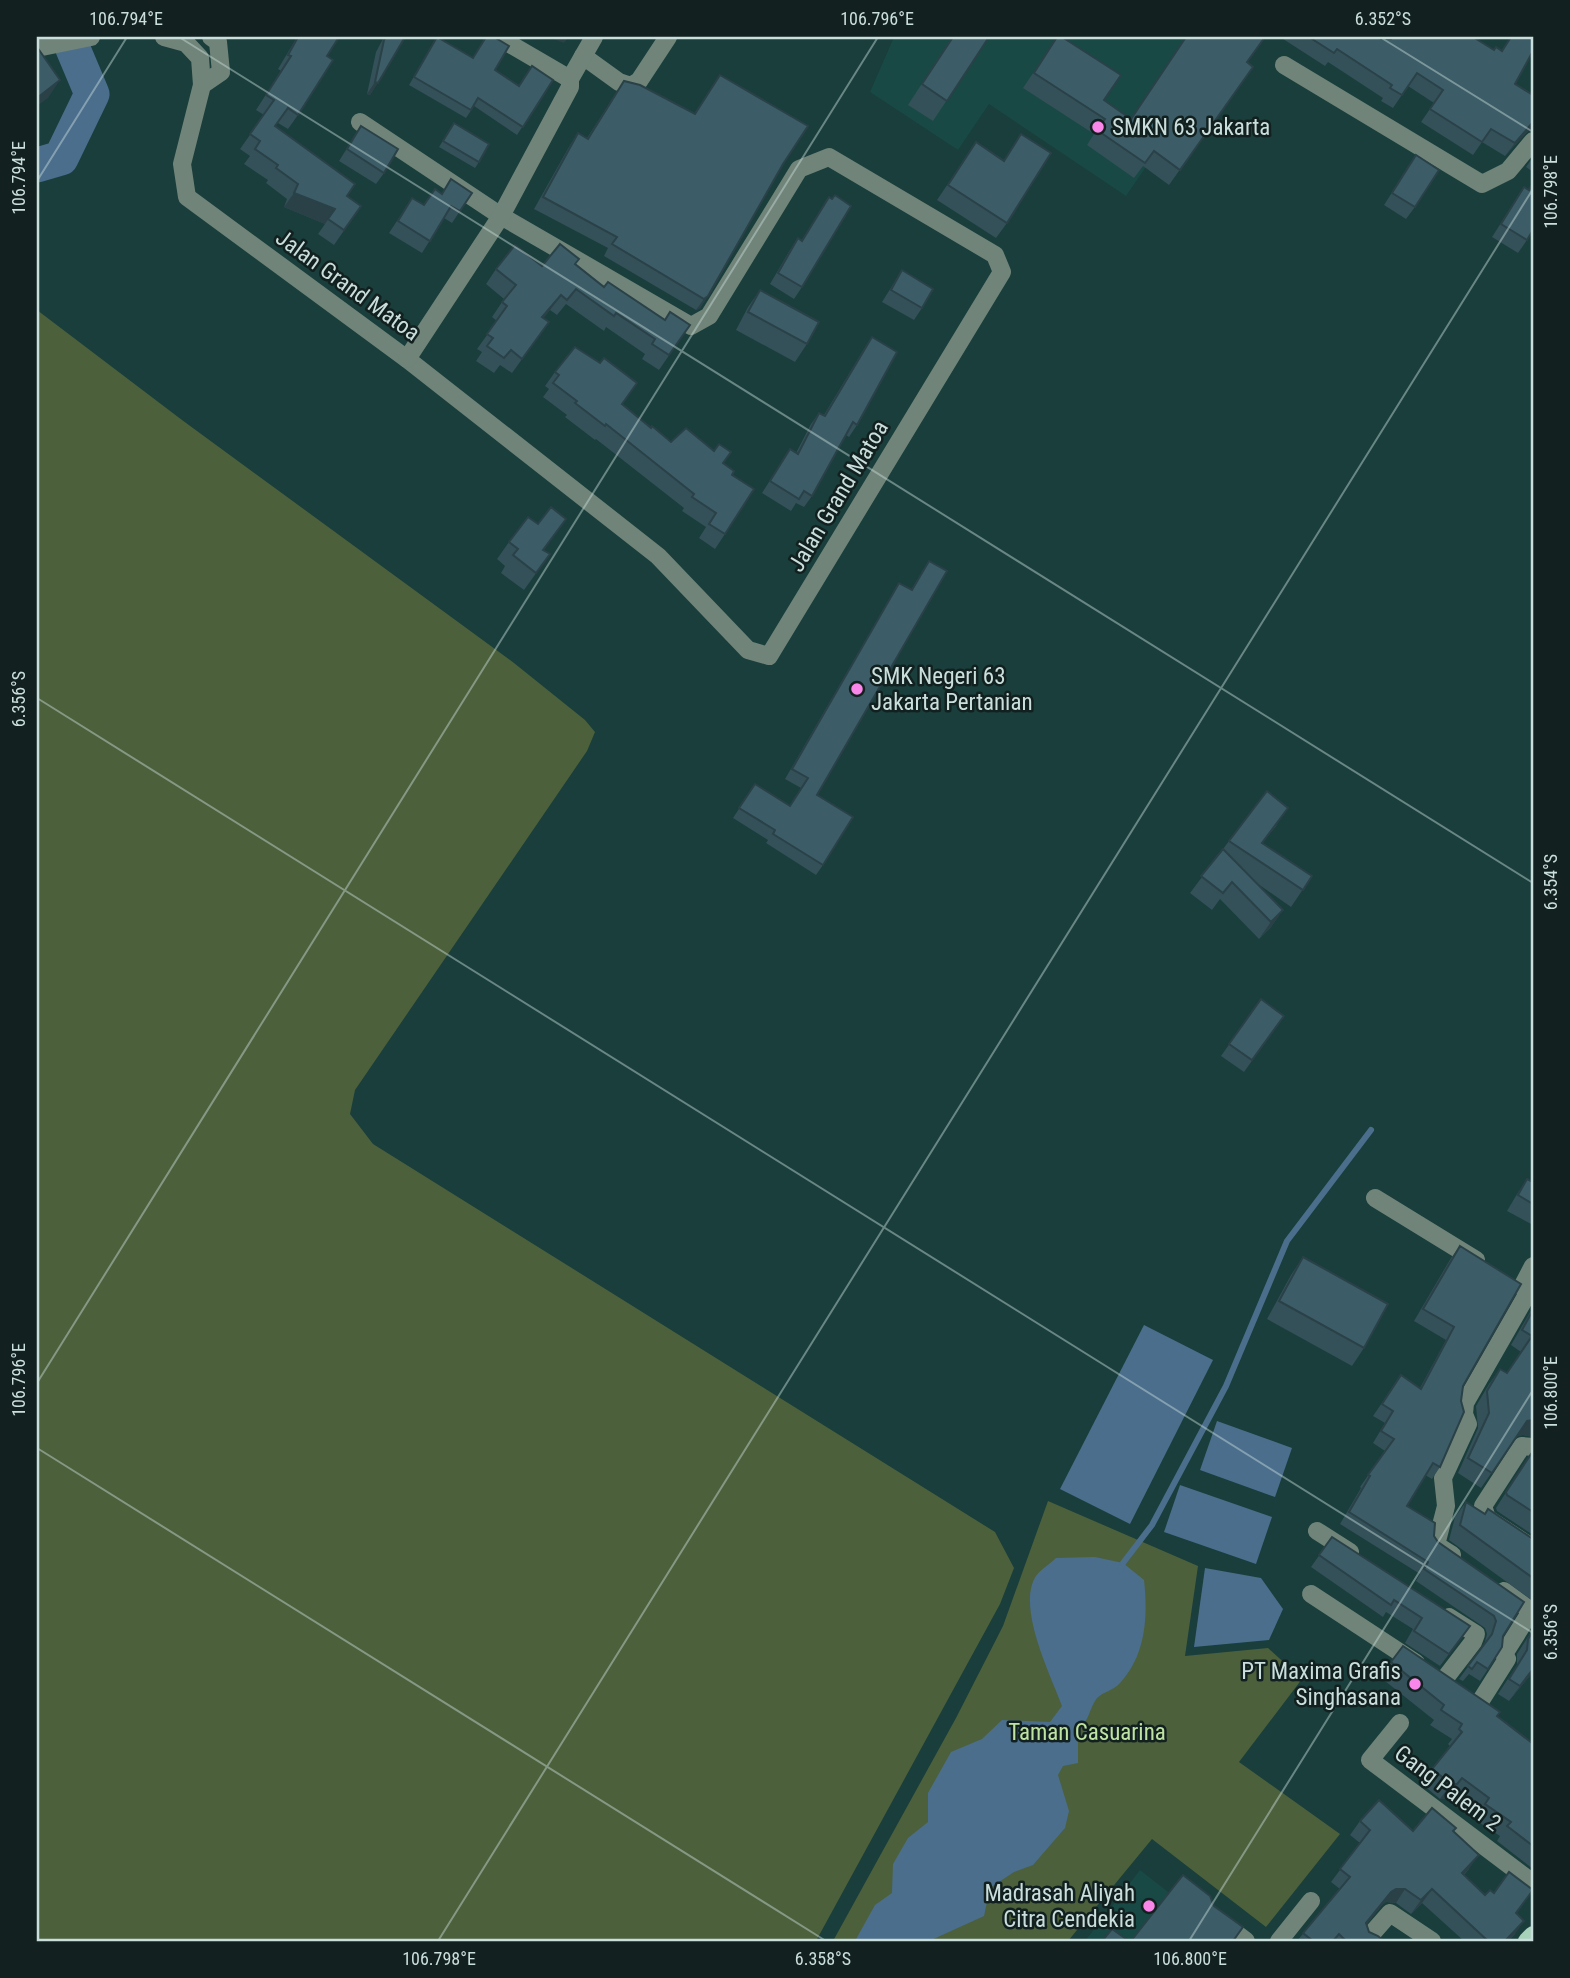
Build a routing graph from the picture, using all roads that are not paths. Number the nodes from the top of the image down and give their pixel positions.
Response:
1 (91, 37) edge
2 (164, 37) edge
3 (211, 37) edge
4 (498, 37) edge
5 (594, 37) edge
6 (668, 37) edge
7 (46, 46) edge
8 (583, 56) junction
9 (1284, 65) dead end
10 (570, 79) junction
11 (202, 85) junction
12 (360, 122) dead end
13 (1533, 141) edge
14 (501, 216) junction
15 (407, 359) junction
16 (1375, 1198) dead end
17 (1488, 1266) edge
18 (1533, 1266) edge
19 (1523, 1288) edge
20 (1533, 1447) edge
21 (1317, 1531) dead end
22 (1533, 1548) edge
23 (1363, 1561) edge
24 (1468, 1566) edge
25 (1489, 1579) edge
26 (1311, 1594) dead end
27 (1430, 1605) edge
28 (1443, 1681) junction
29 (1399, 1723) dead end
30 (1533, 1883) edge
31 (1311, 1900) dead end
32 (1209, 1914) edge
33 (1533, 1935) edge
34 (1368, 1938) edge
35 (1246, 1941) edge
36 (1279, 1941) edge
37 (1432, 1941) edge
38 (1527, 1941) edge

1 - 7 street
2 - 11 street, Jalan Grand Matoa
3 - 11 street
4 - 10 street
5 - 8 street
6 - 8 street
8 - 10 street
9 - 13 street
10 - 14 street
11 - 15 street, Jalan Grand Matoa
12 - 14 street, Jalan Grand Matoa
14 - 15 street
14 - 15 street, Jalan Grand Matoa
16 - 17 street
18 - 19 street
19 - 24 street
20 - 22 street
21 - 23 street
25 - 28 street
26 - 28 street
27 - 28 street
29 - 30 street, Gang Palem 2
31 - 36 street
32 - 35 street
33 - 38 main road
34 - 37 street

